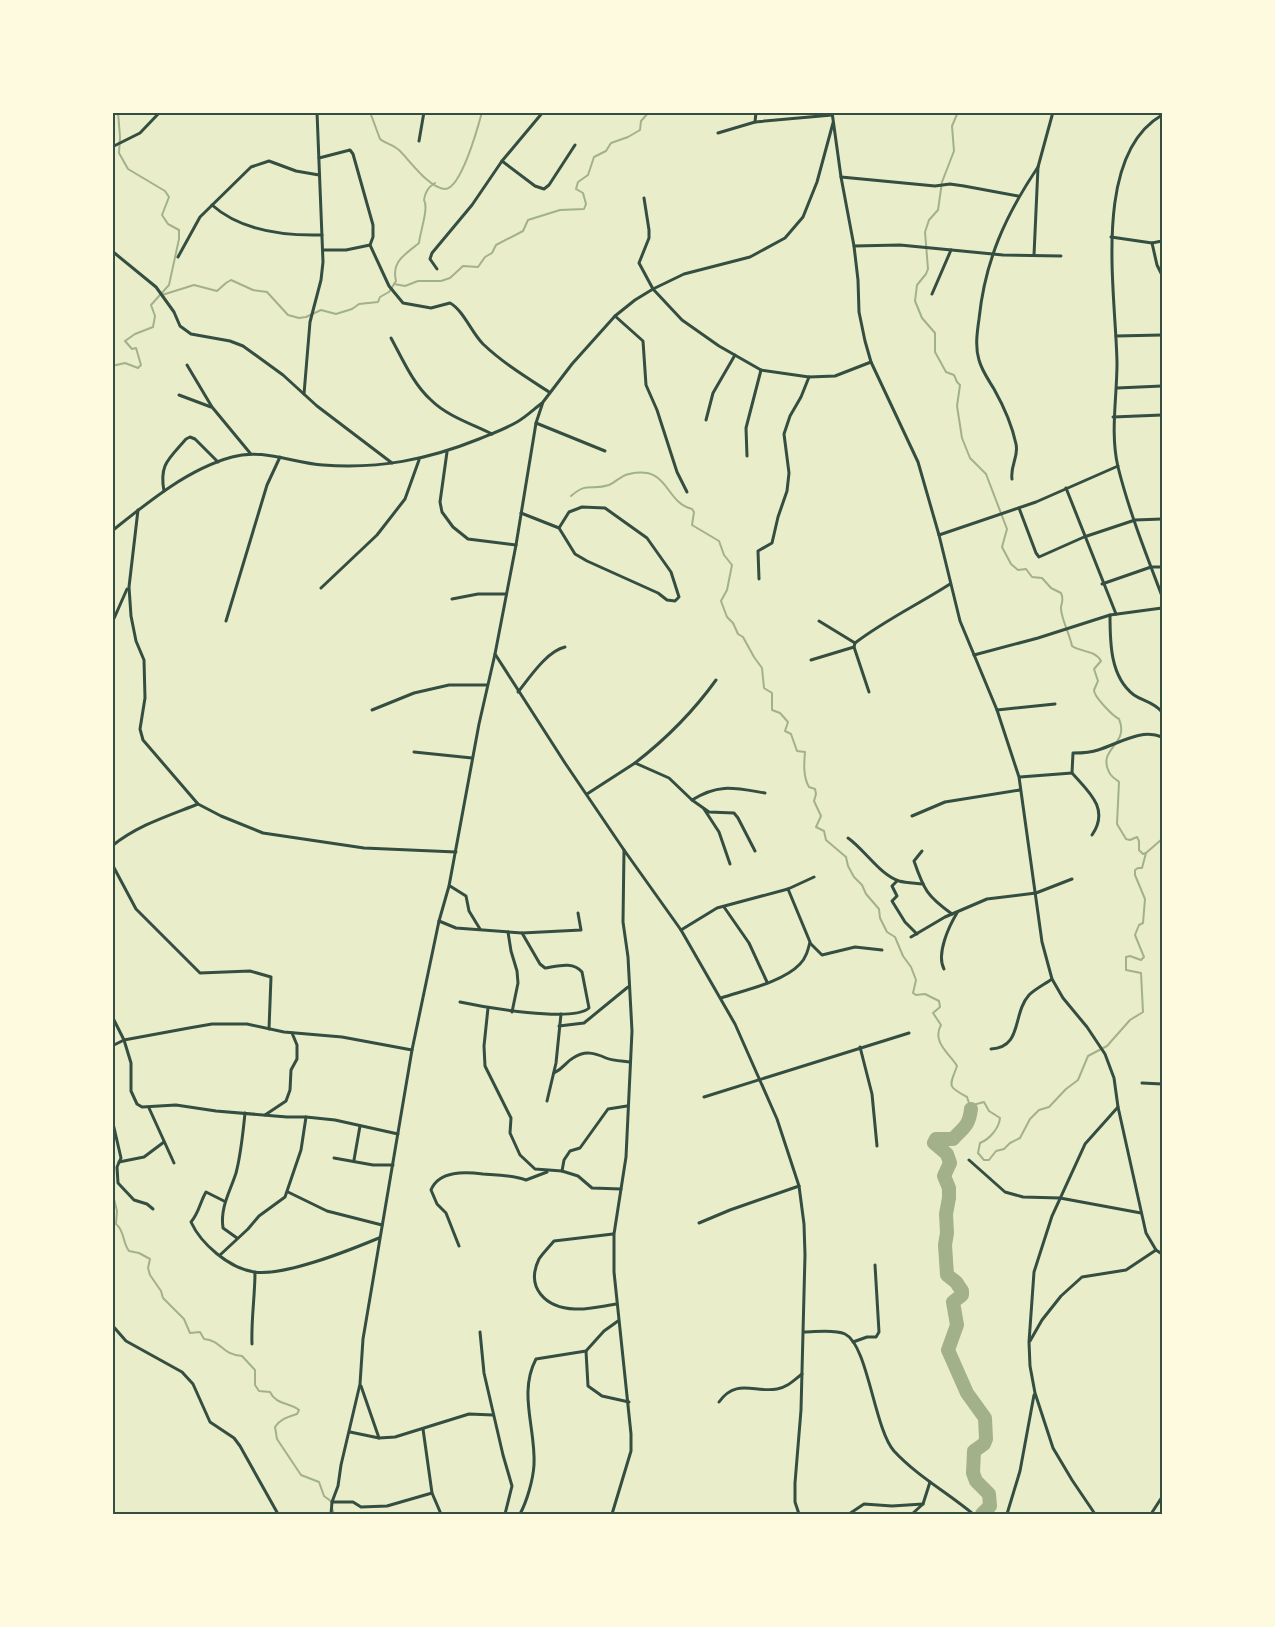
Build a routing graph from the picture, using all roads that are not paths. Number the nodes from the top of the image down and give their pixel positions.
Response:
1 (160, 112) edge
2 (317, 112) edge
3 (424, 112) edge
4 (543, 112) edge
5 (756, 112) edge
6 (1053, 112) edge
7 (832, 114) edge
8 (1162, 115) edge
9 (755, 122) junction
10 (833, 123) junction
11 (718, 133) dead end
12 (419, 141) dead end
13 (575, 144) dead end
14 (112, 147) edge
15 (319, 158) junction
16 (502, 161) junction
17 (1038, 167) junction
18 (320, 175) junction
19 (841, 177) junction
20 (1018, 196) junction
21 (644, 198) dead end
22 (212, 205) junction
23 (322, 235) junction
24 (1111, 237) junction
25 (1162, 241) edge
26 (1152, 243) junction
27 (370, 245) junction
28 (854, 246) junction
29 (323, 250) junction
30 (951, 250) junction
31 (112, 251) edge
32 (992, 254) junction
33 (1034, 256) junction
34 (1061, 256) dead end
35 (178, 257) dead end
36 (437, 269) dead end
37 (1162, 275) edge
38 (653, 289) junction
39 (932, 294) dead end
40 (615, 316) junction
41 (1162, 335) edge
42 (1116, 336) junction
43 (391, 338) dead end
44 (735, 355) junction
45 (872, 362) junction
46 (187, 365) dead end
47 (761, 370) junction
48 (809, 377) junction
49 (1162, 386) edge
50 (1117, 388) junction
51 (549, 392) junction
52 (304, 394) junction
53 (178, 395) dead end
54 (543, 402) junction
55 (212, 407) junction
56 (1162, 415) edge
57 (1113, 417) junction
58 (706, 420) dead end
59 (536, 423) junction
60 (492, 434) junction
61 (605, 451) dead end
62 (447, 452) junction
63 (250, 453) junction
64 (747, 456) dead end
65 (280, 457) junction
66 (419, 460) junction
67 (218, 462) junction
68 (392, 463) junction
69 (1118, 466) junction
70 (1012, 479) dead end
71 (1066, 488) junction
72 (164, 490) junction
73 (687, 492) dead end
74 (1019, 508) junction
75 (138, 510) junction
76 (521, 513) junction
77 (1162, 519) edge
78 (1136, 520) junction
79 (559, 528) junction
80 (112, 531) edge
81 (939, 535) junction
82 (1084, 537) junction
83 (516, 545) junction
84 (1151, 567) junction
85 (1162, 567) edge
86 (759, 579) dead end
87 (950, 584) junction
88 (1102, 584) junction
89 (129, 586) junction
90 (321, 588) dead end
91 (506, 594) junction
92 (1162, 596) edge
93 (452, 599) dead end
94 (1162, 608) edge
95 (1116, 614) junction
96 (1110, 615) junction
97 (226, 621) dead end
98 (819, 621) dead end
99 (112, 623) edge
100 (855, 645) junction
101 (566, 647) dead end
102 (495, 654) junction
103 (974, 655) junction
104 (811, 660) dead end
105 (716, 680) dead end
106 (487, 685) junction
107 (518, 692) junction
108 (869, 692) dead end
109 (1055, 704) dead end
110 (372, 710) dead end
111 (997, 711) junction
112 (1162, 712) edge
113 (1162, 737) edge
114 (414, 752) dead end
115 (472, 758) junction
116 (635, 763) junction
117 (1072, 773) junction
118 (1019, 777) junction
119 (1021, 790) junction
120 (765, 793) dead end
121 (587, 794) junction
122 (692, 800) junction
123 (198, 804) junction
124 (704, 807) junction
125 (912, 816) dead end
126 (1092, 835) dead end
127 (848, 838) dead end
128 (112, 846) edge
129 (624, 850) junction
130 (755, 851) dead end
131 (922, 851) dead end
132 (456, 852) junction
133 (112, 864) edge
134 (730, 864) dead end
135 (814, 877) dead end
136 (1072, 879) dead end
137 (897, 881) junction
138 (449, 885) junction
139 (923, 885) junction
140 (788, 889) junction
141 (1036, 893) junction
142 (724, 907) junction
143 (958, 912) junction
144 (578, 913) dead end
145 (952, 914) junction
146 (439, 921) junction
147 (480, 929) junction
148 (681, 930) junction
149 (508, 932) junction
150 (522, 933) junction
151 (917, 934) junction
152 (911, 937) dead end
153 (810, 942) junction
154 (882, 950) dead end
155 (944, 969) dead end
156 (1052, 979) junction
157 (766, 982) junction
158 (629, 986) junction
159 (721, 998) junction
160 (460, 1002) dead end
161 (488, 1008) junction
162 (512, 1012) junction
163 (561, 1014) junction
164 (112, 1016) edge
165 (559, 1026) junction
166 (269, 1029) junction
167 (292, 1033) junction
168 (909, 1033) dead end
169 (124, 1040) junction
170 (112, 1046) edge
171 (860, 1047) junction
172 (991, 1049) dead end
173 (412, 1050) junction
174 (630, 1062) junction
175 (553, 1074) junction
176 (760, 1079) junction
177 (1142, 1083) dead end
178 (1162, 1084) edge
179 (704, 1097) dead end
180 (547, 1101) dead end
181 (627, 1106) junction
182 (1118, 1107) junction
183 (149, 1108) junction
184 (245, 1113) junction
185 (266, 1115) junction
186 (306, 1117) junction
187 (112, 1119) edge
188 (360, 1126) junction
189 (398, 1134) junction
190 (164, 1142) junction
191 (877, 1146) dead end
192 (334, 1158) dead end
193 (354, 1160) junction
194 (969, 1160) dead end
195 (119, 1162) junction
196 (174, 1163) dead end
197 (393, 1166) junction
198 (549, 1171) junction
199 (562, 1171) junction
200 (800, 1185) junction
201 (621, 1189) junction
202 (288, 1192) junction
203 (1060, 1198) junction
204 (224, 1201) junction
205 (153, 1209) dead end
206 (1141, 1213) junction
207 (699, 1223) dead end
208 (382, 1225) junction
209 (614, 1234) junction
210 (237, 1238) junction
211 (380, 1238) junction
212 (459, 1246) dead end
213 (1156, 1250) junction
214 (1162, 1254) edge
215 (220, 1255) junction
216 (875, 1265) dead end
217 (255, 1272) junction
218 (617, 1304) junction
219 (618, 1321) junction
220 (112, 1325) edge
221 (480, 1332) dead end
222 (804, 1332) junction
223 (853, 1342) junction
224 (1029, 1342) junction
225 (252, 1344) dead end
226 (586, 1351) junction
227 (802, 1374) junction
228 (360, 1384) junction
229 (1035, 1393) junction
230 (629, 1402) junction
231 (719, 1402) dead end
232 (493, 1415) junction
233 (423, 1429) junction
234 (351, 1432) junction
235 (379, 1438) junction
236 (930, 1482) junction
237 (432, 1493) junction
238 (1162, 1497) edge
239 (332, 1502) junction
240 (923, 1504) junction
241 (971, 1513) edge
242 (278, 1515) edge
243 (331, 1515) edge
244 (441, 1515) edge
245 (505, 1515) edge
246 (520, 1515) edge
247 (612, 1515) edge
248 (799, 1515) edge
249 (849, 1515) edge
250 (912, 1515) edge
251 (966, 1515) edge
252 (1007, 1515) edge
253 (1095, 1515) edge
254 (1151, 1515) edge

1 - 14 street
2 - 15 street
3 - 12 street
4 - 16 street
5 - 9 street
6 - 17 street
7 - 9 street
7 - 10 street
8 - 24 street
9 - 11 street
10 - 19 street
10 - 38 street
13 - 16 street
15 - 18 street
15 - 27 street
16 - 36 street
17 - 20 street
17 - 33 street
18 - 22 street
18 - 23 street
19 - 20 street
19 - 28 street
20 - 32 street
21 - 38 street
22 - 23 street
22 - 35 street
23 - 29 street
24 - 26 street
24 - 42 street
25 - 26 street
26 - 37 street
27 - 29 street
27 - 51 street
28 - 30 street
28 - 45 street
29 - 52 street
30 - 32 street
30 - 39 street
31 - 52 street
32 - 33 street
32 - 70 street
33 - 34 street
38 - 40 street
38 - 44 street
40 - 51 street
40 - 73 street
41 - 42 street
42 - 50 street
43 - 60 street
44 - 47 street
44 - 58 street
45 - 48 street
45 - 81 street
46 - 55 street
47 - 48 street
47 - 64 street
48 - 86 street
49 - 50 street
50 - 57 street
51 - 54 street
52 - 68 street
53 - 55 street
54 - 59 street
54 - 60 street
55 - 63 street
56 - 57 street
57 - 69 street
59 - 61 street
59 - 76 street
60 - 62 street
62 - 66 street
62 - 83 street
63 - 65 street
63 - 67 street
65 - 68 street
65 - 97 street
66 - 68 street
66 - 90 street
67 - 72 street
67 - 72 street
69 - 71 street
69 - 78 street
71 - 74 street
71 - 82 street
72 - 75 street
74 - 81 street
74 - 82 street
75 - 80 street
75 - 89 street
76 - 79 street
76 - 83 street
77 - 78 street
78 - 82 street
78 - 84 street
79 - 79 street
81 - 87 street
82 - 88 street
83 - 91 street
84 - 85 street
84 - 88 street
84 - 92 street
87 - 100 street
87 - 103 street
88 - 95 street
89 - 99 street
89 - 123 street
91 - 93 street
91 - 102 street
94 - 95 street
95 - 96 street
96 - 103 street
96 - 112 street
98 - 100 street
100 - 104 street
100 - 108 street
101 - 107 street
102 - 106 street
102 - 107 street
103 - 111 street
105 - 116 street
106 - 110 street
106 - 115 street
107 - 121 street
109 - 111 street
111 - 118 street
113 - 117 street
114 - 115 street
115 - 132 street
116 - 121 street
116 - 122 street
117 - 118 street
117 - 126 street
118 - 119 street
119 - 125 street
119 - 141 street
120 - 122 street
121 - 129 street
122 - 124 street
123 - 128 street
123 - 132 street
124 - 130 street
124 - 134 street
127 - 137 street
129 - 148 street
129 - 158 street
131 - 139 street
132 - 138 street
133 - 166 street
135 - 140 street
136 - 141 street
137 - 139 street
137 - 151 street
138 - 146 street
138 - 147 street
139 - 145 street
140 - 142 street
140 - 153 street
141 - 143 street
141 - 156 street
142 - 148 street
142 - 157 street
143 - 145 street
143 - 155 street
144 - 150 street
145 - 151 street
146 - 147 street
146 - 173 street
147 - 149 street
148 - 159 street
149 - 150 street
149 - 162 street
150 - 163 street
151 - 152 street
153 - 154 street
153 - 157 street
156 - 172 street
156 - 182 street
157 - 159 street
158 - 165 street
158 - 174 street
159 - 176 street
160 - 161 street
161 - 162 street
161 - 198 street
162 - 163 street
163 - 165 street
164 - 169 street
165 - 175 street
166 - 167 street
166 - 169 street
167 - 173 street
167 - 185 street
168 - 171 street
169 - 170 street
169 - 183 street
171 - 176 street
171 - 191 street
173 - 189 street
174 - 175 street
174 - 181 street
175 - 180 street
176 - 179 street
176 - 200 street
177 - 178 street
181 - 199 street
181 - 201 street
182 - 203 street
182 - 206 street
183 - 184 street
183 - 190 street
184 - 185 street
184 - 204 street
185 - 186 street
186 - 188 street
186 - 202 street
187 - 195 street
188 - 189 street
188 - 193 street
189 - 197 street
190 - 195 street
190 - 196 street
192 - 193 street
193 - 197 street
194 - 203 street
195 - 205 street
197 - 208 street
198 - 199 street
198 - 212 street
199 - 201 street
200 - 207 street
200 - 222 street
201 - 209 street
202 - 208 street
202 - 210 street
203 - 206 street
203 - 224 street
204 - 210 street
204 - 215 street
206 - 213 street
208 - 211 street
209 - 218 street
209 - 218 street
210 - 215 street
211 - 217 street
211 - 228 street
213 - 214 street
213 - 224 street
215 - 217 street
216 - 223 street
217 - 225 street
218 - 219 street
219 - 226 street
219 - 230 street
220 - 242 street
221 - 232 street
222 - 223 street
222 - 227 street
223 - 236 street
224 - 229 street
226 - 230 street
226 - 246 street
227 - 231 street
227 - 248 street
228 - 234 street
228 - 235 street
229 - 252 street
229 - 253 street
230 - 247 street
232 - 233 street
232 - 245 street
233 - 235 street
233 - 237 street
234 - 235 street
234 - 239 street
236 - 240 street
236 - 241 street
237 - 239 street
237 - 244 street
238 - 254 street
239 - 243 street
240 - 249 street
240 - 250 street
241 - 251 street

